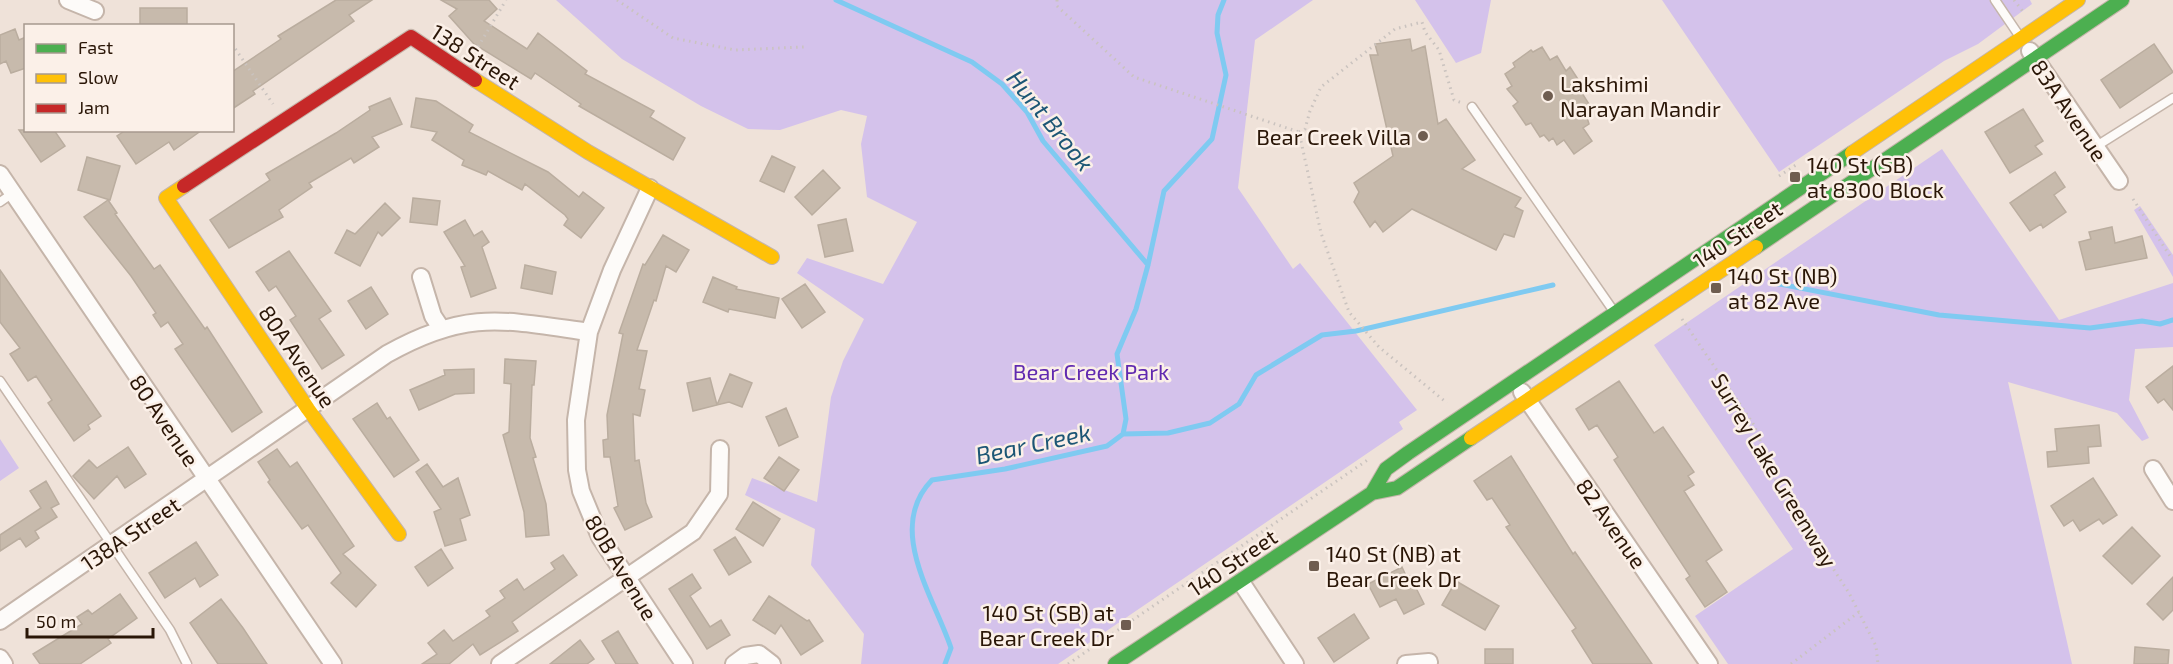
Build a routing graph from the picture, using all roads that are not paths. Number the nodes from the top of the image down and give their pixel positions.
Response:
1 (68, 0) edge
2 (1995, 0) edge
3 (2078, 0) edge
4 (2122, 0) edge
5 (95, 10) dead end
6 (2021, 38) junction
7 (2035, 59) junction
8 (2173, 98) edge
9 (1472, 107) road end
10 (2095, 147) junction
11 (0, 174) edge
12 (2119, 182) dead end
13 (650, 188) junction
14 (6, 198) edge
15 (166, 198) joint
16 (772, 257) dead end
17 (420, 277) dead end
18 (1616, 313) junction
19 (441, 328) junction
20 (589, 332) junction
21 (0, 381) edge
22 (1514, 382) junction
23 (1528, 402) junction
24 (308, 409) junction
25 (720, 449) dead end
26 (2153, 469) dead end
27 (206, 480) junction
28 (1372, 493) junction
29 (2173, 501) edge
30 (399, 534) dead end
31 (112, 545) junction
32 (625, 578) junction
33 (1241, 582) junction
34 (0, 621) edge
35 (0, 658) edge
36 (1429, 662) dead end
37 (4, 664) edge
38 (187, 664) edge
39 (333, 664) edge
40 (500, 664) edge
41 (684, 664) edge
42 (734, 664) edge
43 (772, 664) edge
44 (1115, 664) edge
45 (1295, 664) edge
46 (1407, 664) edge
47 (1709, 664) edge

1 - 5 street
2 - 6 lane
3 - 6 main road, 140 Street
4 - 7 main road, 140 Street
6 - 7 street, 83A Avenue
6 - 18 main road, 140 Street
7 - 10 street, 83A Avenue
7 - 23 main road, 140 Street
8 - 10 lane
9 - 18 lane
10 - 12 street, 83A Avenue
11 - 14 street, 80 Avenue
13 - 15 main road, 138 Street
13 - 16 main road, 138 Street
13 - 20 street, 80B Avenue
14 - 27 street, 80 Avenue
15 - 24 main road, 80A Avenue
17 - 19 street
18 - 22 main road, 140 Street
19 - 20 street, 138A Street
19 - 24 street, 138A Street
20 - 32 street, 80B Avenue
21 - 31 lane
22 - 23 street, 82 Avenue
22 - 28 main road, 140 Street
23 - 28 main road, 140 Street
23 - 47 street, 82 Avenue
24 - 27 street, 138A Street
24 - 30 main road, 80A Avenue
25 - 32 street
26 - 29 street
27 - 31 street, 138A Street
27 - 39 street, 80 Avenue
28 - 33 main road, 140 Street
31 - 34 street, 138A Street
31 - 38 lane
32 - 40 street
32 - 41 street, 80B Avenue
33 - 44 main road, 140 Street
33 - 45 street
35 - 37 street
36 - 46 street
42 - 43 street

